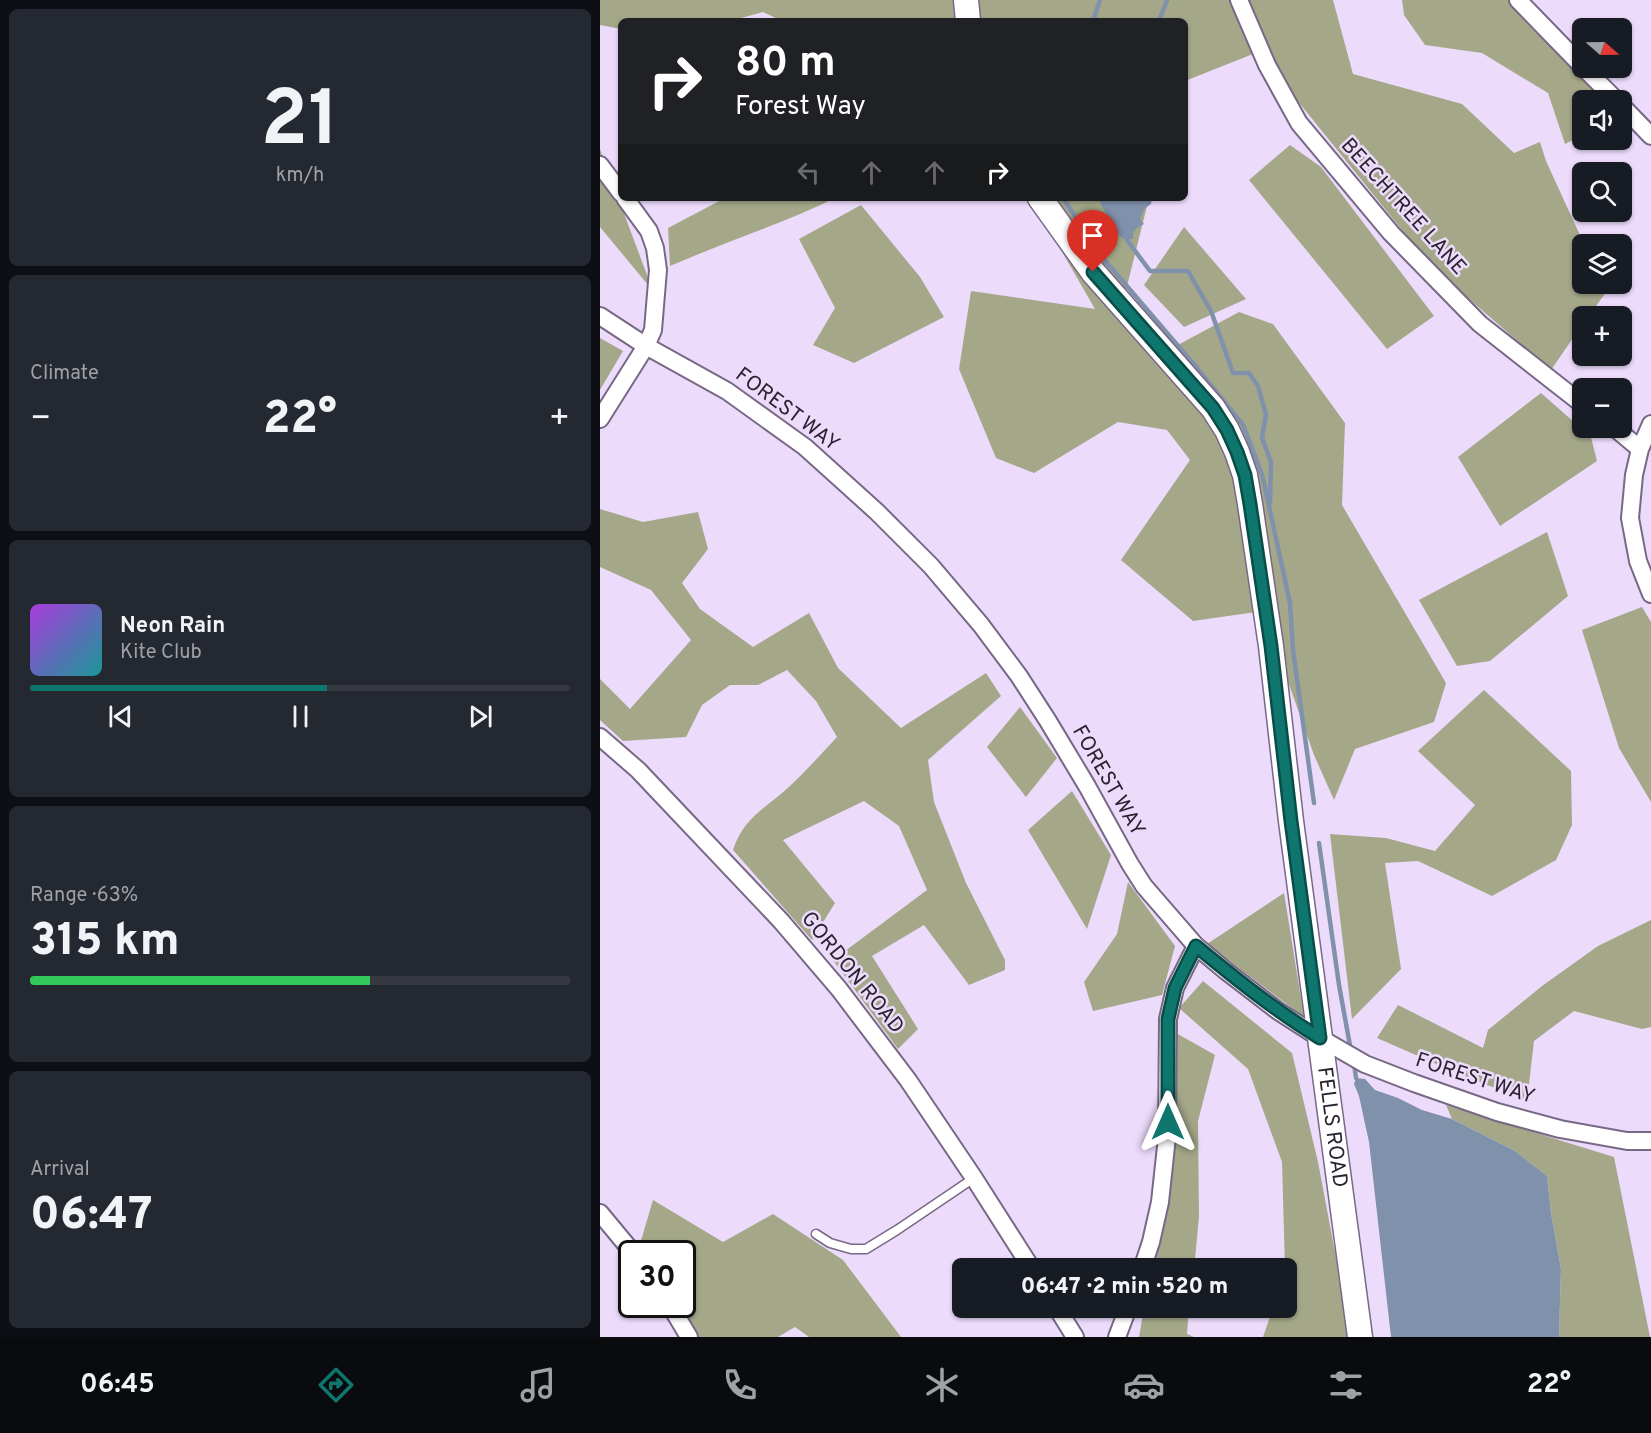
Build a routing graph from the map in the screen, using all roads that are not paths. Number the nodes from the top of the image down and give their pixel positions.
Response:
1 (966, 0) edge
2 (1239, 0) edge
3 (1518, 0) edge
4 (968, 18) edge
5 (1572, 56) edge
6 (1594, 78) edge
7 (1606, 90) edge
8 (1632, 116) edge
9 (1651, 136) edge
10 (600, 165) edge
11 (618, 189) edge
12 (627, 201) edge
13 (1042, 201) edge
14 (600, 316) edge
15 (646, 346) junction
16 (1572, 396) edge
17 (600, 419) edge
18 (1651, 424) edge
19 (1627, 438) edge
20 (1640, 449) junction
21 (1651, 594) edge
22 (600, 737) edge
23 (1196, 946) junction
24 (1329, 1044) junction
25 (1651, 1141) edge
26 (974, 1178) junction
27 (600, 1212) edge
28 (816, 1234) dead end
29 (623, 1240) edge
30 (1025, 1258) edge
31 (1146, 1258) edge
32 (678, 1318) edge
33 (1063, 1318) edge
34 (1124, 1318) edge
35 (689, 1337) edge
36 (1075, 1337) edge
37 (1117, 1337) edge
38 (1360, 1337) edge

1 - 4 street
2 - 16 street, BEECHTREE LANE
3 - 5 street
6 - 7 street
8 - 9 street
10 - 11 street
12 - 15 street
13 - 24 street, FELLS ROAD
14 - 15 street, FOREST WAY
15 - 17 street
15 - 23 street, FOREST WAY
18 - 20 street
19 - 20 street
20 - 21 street
22 - 26 street, GORDON ROAD
23 - 24 street, FOREST WAY
23 - 31 street
24 - 25 street, FOREST WAY
24 - 38 street, FELLS ROAD
26 - 28 lane
26 - 30 street, GORDON ROAD
27 - 29 street
32 - 35 street
33 - 36 street
34 - 37 street

